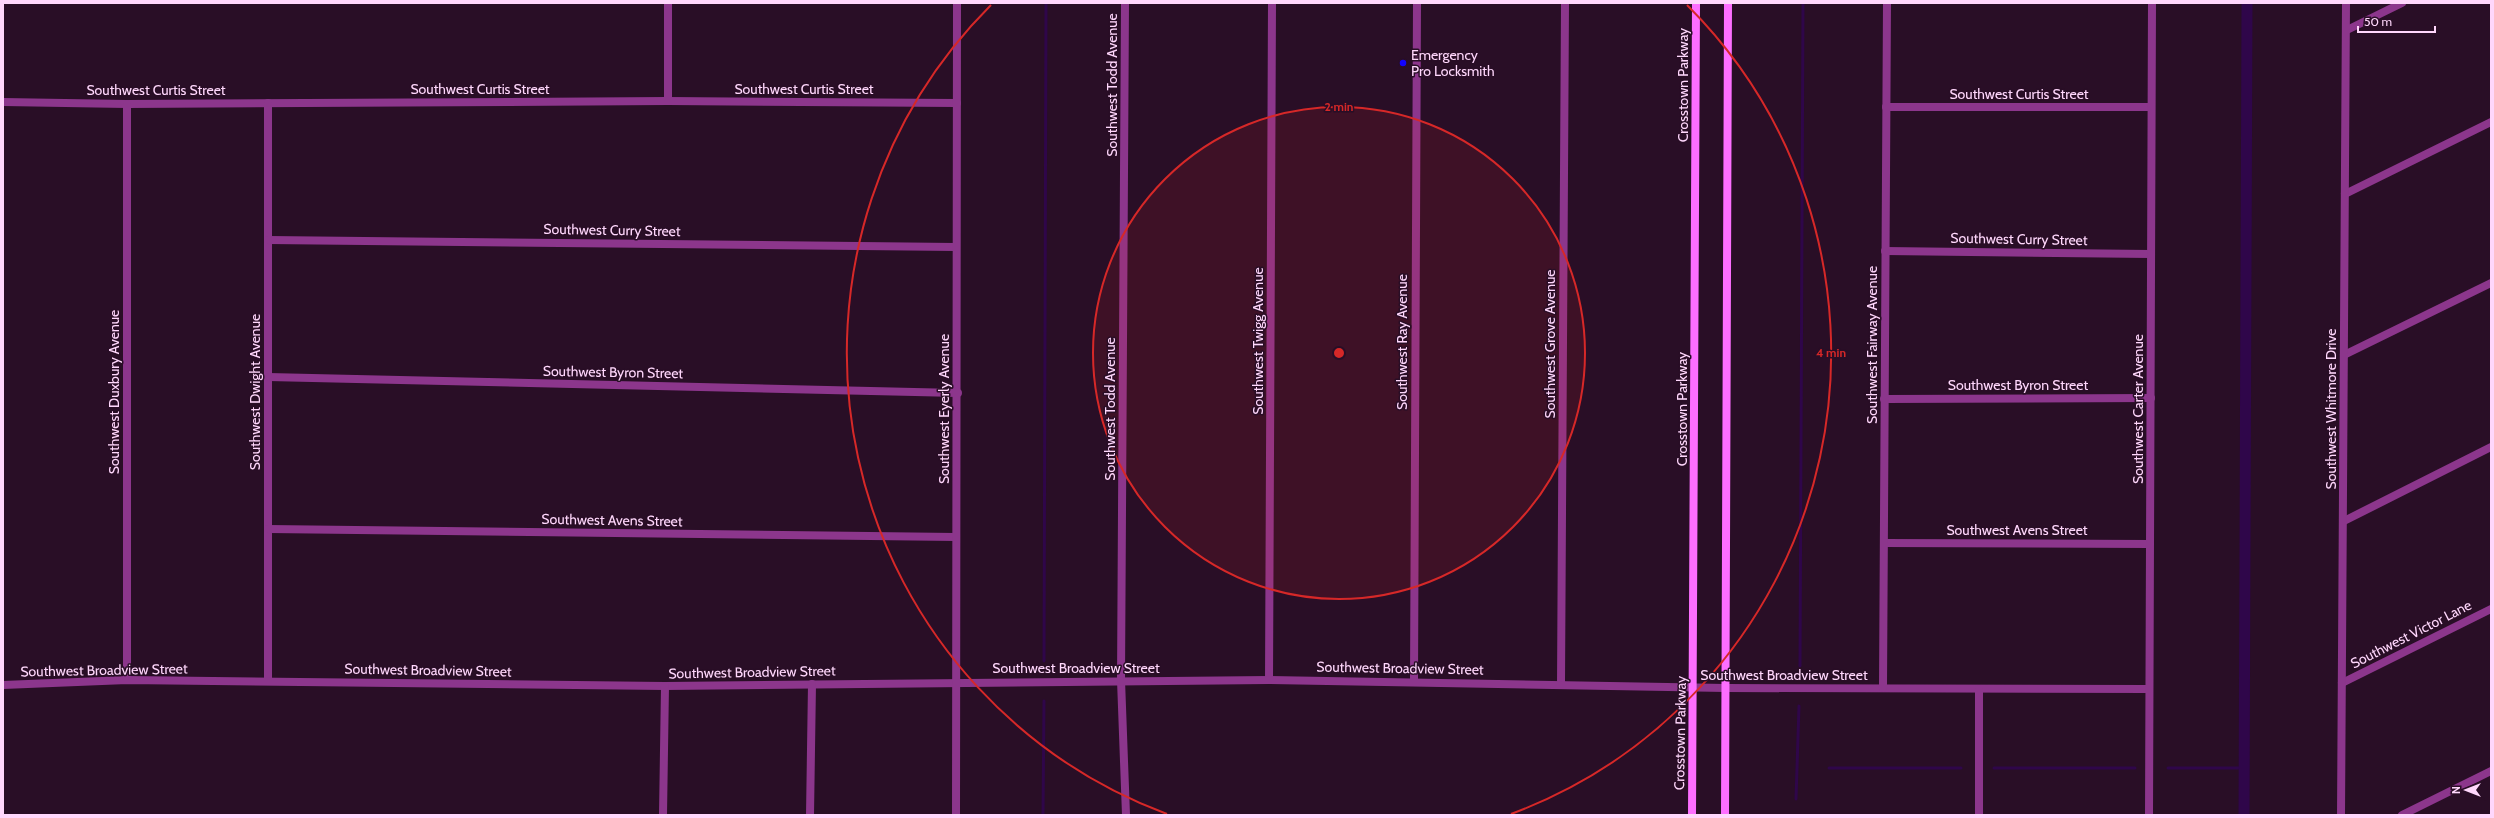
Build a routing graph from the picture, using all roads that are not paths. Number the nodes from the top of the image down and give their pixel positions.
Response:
1 (668, 3) edge
2 (957, 3) edge
3 (1125, 3) edge
4 (1272, 3) edge
5 (1417, 3) edge
6 (1565, 3) edge
7 (1696, 3) edge
8 (1728, 3) edge
9 (1887, 3) edge
10 (2152, 3) edge
11 (2346, 3) edge
12 (2402, 3) edge
13 (2347, 30) junction
14 (668, 101) junction
15 (3, 102) edge
16 (268, 103) junction
17 (957, 103) junction
18 (127, 104) junction
19 (1886, 107) junction
20 (2151, 107) junction
21 (2491, 122) edge
22 (2345, 194) junction
23 (268, 240) junction
24 (956, 247) junction
25 (1885, 250) junction
26 (2151, 254) junction
27 (2491, 283) edge
28 (2344, 355) junction
29 (268, 377) junction
30 (958, 393) junction
31 (2151, 398) junction
32 (1884, 399) junction
33 (2491, 447) edge
34 (2344, 521) junction
35 (268, 529) junction
36 (956, 537) junction
37 (1884, 543) junction
38 (2150, 544) junction
39 (2491, 609) edge
40 (127, 680) junction
41 (1122, 680) junction
42 (1269, 680) junction
43 (268, 681) junction
44 (1414, 681) junction
45 (957, 682) junction
46 (2342, 683) junction
47 (812, 684) junction
48 (1561, 684) junction
49 (3, 685) edge
50 (665, 686) junction
51 (1694, 688) junction
52 (1725, 688) junction
53 (1882, 688) junction
54 (1979, 689) junction
55 (2149, 689) junction
56 (2491, 771) edge
57 (663, 815) edge
58 (810, 815) edge
59 (956, 815) edge
60 (1126, 815) edge
61 (1692, 815) edge
62 (1725, 815) edge
63 (1979, 815) edge
64 (2149, 815) edge
65 (2341, 815) edge
66 (2402, 815) edge

1 - 14 street
2 - 17 street, Southwest Eyerly Avenue
3 - 41 street, Southwest Todd Avenue
4 - 42 street, Southwest Twigg Avenue
5 - 44 street, Southwest Ray Avenue
6 - 48 street, Southwest Grove Avenue
7 - 51 main road, Crosstown Parkway
8 - 52 main road
9 - 19 street, Southwest Fairway Avenue
10 - 20 street, Southwest Carter Avenue
11 - 13 street, Southwest Whitmore Drive
12 - 13 street
13 - 22 street, Southwest Whitmore Drive
14 - 16 street, Southwest Curtis Street
14 - 17 street, Southwest Curtis Street
15 - 18 street, Southwest Curtis Street
16 - 18 street, Southwest Curtis Street
16 - 23 street, Southwest Dwight Avenue
17 - 24 street, Southwest Eyerly Avenue
18 - 40 street, Southwest Duxbury Avenue
19 - 20 street, Southwest Curtis Street
19 - 25 street, Southwest Fairway Avenue
20 - 26 street, Southwest Carter Avenue
21 - 22 street
22 - 28 street, Southwest Whitmore Drive
23 - 24 street, Southwest Curry Street
23 - 29 street, Southwest Dwight Avenue
24 - 30 street, Southwest Eyerly Avenue
25 - 26 street, Southwest Curry Street
25 - 32 street, Southwest Fairway Avenue
26 - 31 street, Southwest Carter Avenue
27 - 28 street
28 - 34 street, Southwest Whitmore Drive
29 - 30 street, Southwest Byron Street
29 - 35 street, Southwest Dwight Avenue
30 - 36 street, Southwest Eyerly Avenue
31 - 32 street, Southwest Byron Street
31 - 38 street, Southwest Carter Avenue
32 - 37 street, Southwest Fairway Avenue
33 - 34 street
34 - 46 street, Southwest Whitmore Drive
35 - 36 street, Southwest Avens Street
35 - 43 street, Southwest Dwight Avenue
36 - 45 street, Southwest Eyerly Avenue
37 - 38 street, Southwest Avens Street
37 - 53 street, Southwest Fairway Avenue
38 - 55 street, Southwest Carter Avenue
39 - 46 street, Southwest Victor Lane
40 - 43 street, Southwest Broadview Street
40 - 49 street, Southwest Broadview Street
41 - 42 street, Southwest Broadview Street
41 - 45 street, Southwest Broadview Street
41 - 60 street, Southwest Todd Avenue
42 - 44 street, Southwest Broadview Street
43 - 50 street, Southwest Broadview Street
44 - 48 street, Southwest Broadview Street
45 - 47 street, Southwest Broadview Street
45 - 59 street, Southwest Eyerly Avenue
46 - 65 street, Southwest Whitmore Drive
47 - 50 street, Southwest Broadview Street
47 - 58 street
48 - 51 street, Southwest Broadview Street
50 - 57 street
51 - 52 street, Southwest Broadview Street
51 - 61 main road, Crosstown Parkway
52 - 53 street, Southwest Broadview Street
52 - 62 main road
53 - 54 street, Southwest Broadview Street
54 - 55 street, Southwest Broadview Street
54 - 63 street
55 - 64 street, Southwest Carter Avenue
56 - 66 street

